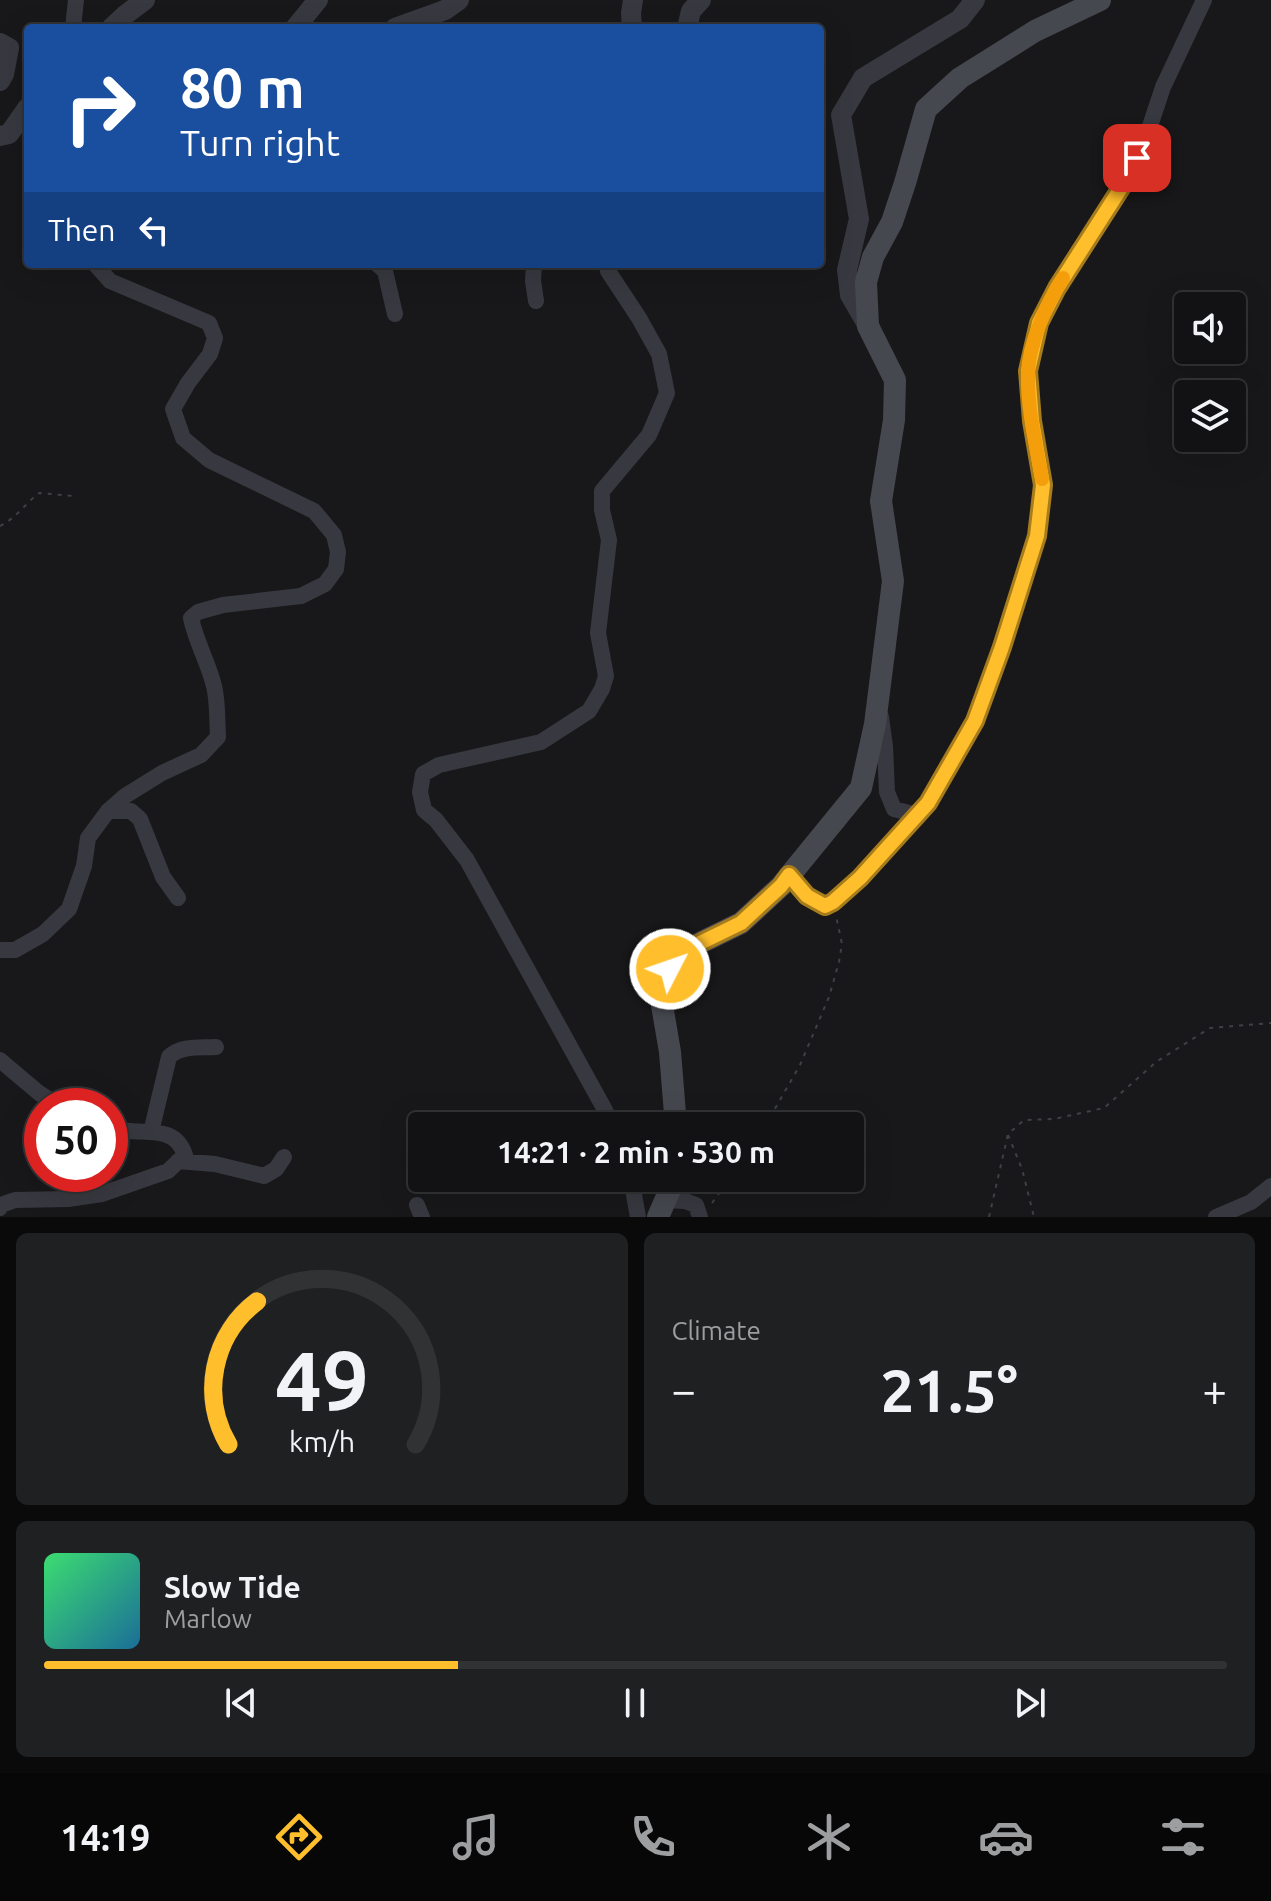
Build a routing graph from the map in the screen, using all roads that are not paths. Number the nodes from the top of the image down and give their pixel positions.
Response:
1 (76, 0) edge
2 (145, 0) edge
3 (318, 0) edge
4 (459, 0) edge
5 (633, 0) edge
6 (701, 0) edge
7 (975, 0) edge
8 (1100, 0) edge
9 (1204, 0) edge
10 (73, 24) edge
11 (115, 24) edge
12 (298, 24) edge
13 (406, 24) edge
14 (632, 24) edge
15 (688, 24) edge
16 (0, 43) edge
17 (0, 81) edge
18 (24, 113) edge
19 (0, 136) edge
20 (99, 268) edge
21 (382, 268) edge
22 (534, 268) edge
23 (608, 268) edge
24 (536, 301) dead end
25 (395, 314) dead end
26 (868, 326) junction
27 (878, 701) junction
28 (108, 811) junction
29 (917, 815) junction
30 (789, 875) junction
31 (178, 898) dead end
32 (0, 950) edge
33 (216, 1047) dead end
34 (0, 1060) edge
35 (33, 1088) edge
36 (606, 1112) edge
37 (675, 1112) edge
38 (128, 1131) edge
39 (151, 1132) junction
40 (284, 1157) dead end
41 (178, 1161) junction
42 (1271, 1186) edge
43 (634, 1192) edge
44 (0, 1208) edge
45 (662, 1208) edge
46 (703, 1214) edge
47 (638, 1217) edge
48 (1216, 1217) edge

1 - 10 street
2 - 11 street
3 - 12 street
4 - 13 street
5 - 14 street
6 - 15 street
7 - 26 street
8 - 26 main road
9 - 29 street
16 - 17 street
18 - 19 street
20 - 28 street
21 - 25 street
22 - 24 street
23 - 36 street
26 - 27 main road
27 - 29 street
27 - 30 main road
28 - 31 street
28 - 32 street
29 - 30 street
30 - 37 main road
33 - 39 street
34 - 35 street
38 - 39 street
39 - 41 street
40 - 41 street
41 - 44 street
42 - 48 street
43 - 47 street
45 - 46 street

